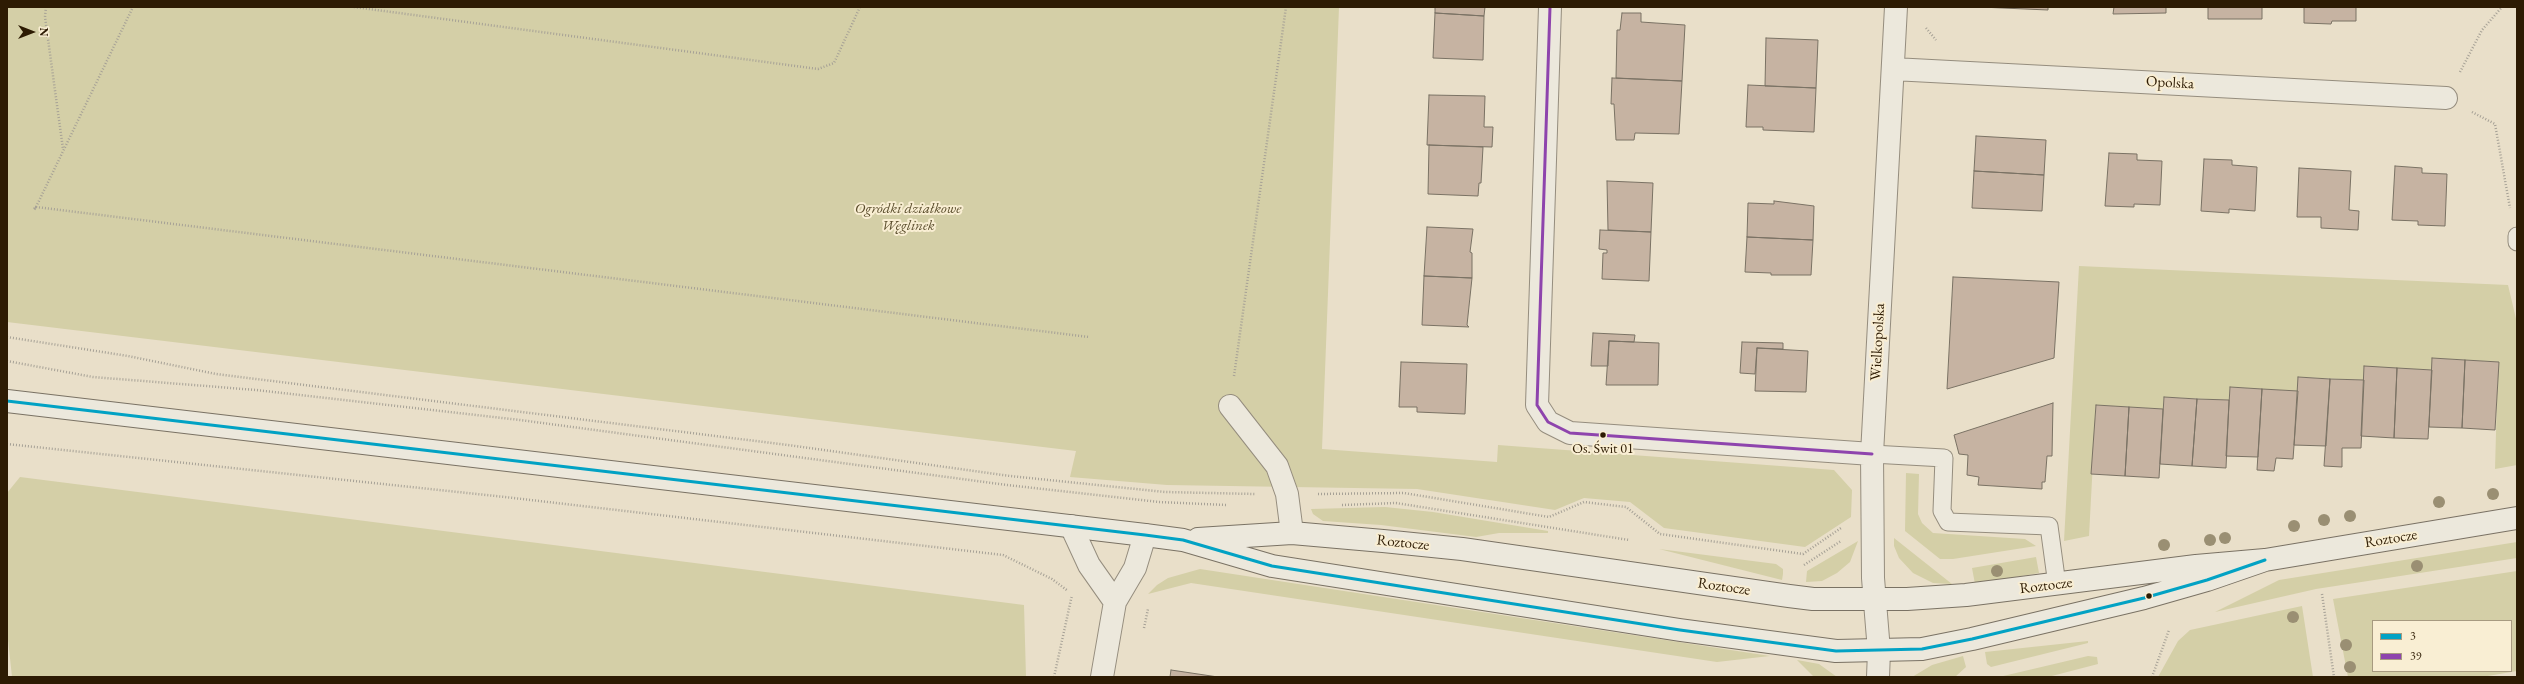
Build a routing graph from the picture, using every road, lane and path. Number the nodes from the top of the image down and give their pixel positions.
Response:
1 (46, 7) edge
2 (133, 7) edge
3 (354, 7) edge
4 (860, 7) edge
5 (1286, 7) edge
6 (1550, 7) edge
7 (1896, 7) edge
8 (2502, 7) edge
9 (1893, 69) junction
10 (2446, 98) junction
11 (63, 150) junction
12 (2517, 238) edge
13 (7, 337) edge
14 (1089, 337) dead end
15 (7, 361) edge
16 (8, 401) edge
17 (1230, 406) joint
18 (7, 444) edge
19 (1872, 454) junction
20 (1287, 494) junction
21 (1227, 505) dead end
22 (1341, 505) dead end
23 (2517, 518) edge
24 (1872, 524) junction
25 (1071, 526) junction
26 (1292, 533) junction
27 (1145, 534) junction
28 (1183, 540) junction
29 (1631, 540) dead end
30 (2265, 560) junction
31 (1798, 565) dead end
32 (2057, 585) junction
33 (1072, 594) junction
34 (2322, 594) dead end
35 (1875, 599) junction
36 (1115, 602) junction
37 (2169, 630) dead end
38 (1879, 651) junction
39 (1054, 677) edge
40 (1102, 677) edge
41 (1878, 677) edge
42 (2152, 677) edge
43 (2334, 677) edge

1 - 11 path
2 - 11 path
3 - 4 path
5 - 17 path
6 - 19 street
7 - 9 street, Wielkopolska
8 - 10 path
9 - 10 street, Opolska
9 - 19 street, Wielkopolska
10 - 12 path
11 - 14 path
13 - 20 path
15 - 21 path
16 - 25 street, Roztocze
17 - 20 street
18 - 33 path
19 - 24 street, Wielkopolska
19 - 32 lane
20 - 24 path
20 - 26 street
22 - 29 path
23 - 30 street, Roztocze
24 - 31 path
24 - 35 street, Wielkopolska
25 - 27 street, Roztocze
25 - 36 street
26 - 28 street, Roztocze
26 - 35 street, Roztocze
27 - 28 street, Roztocze
27 - 36 street
28 - 38 street, Roztocze
30 - 32 street, Roztocze
30 - 38 street, Roztocze
32 - 35 street, Roztocze
33 - 36 path
33 - 39 path
34 - 43 path
35 - 38 street, Wielkopolska
36 - 40 street
37 - 42 path
38 - 41 street, Wielkopolska

